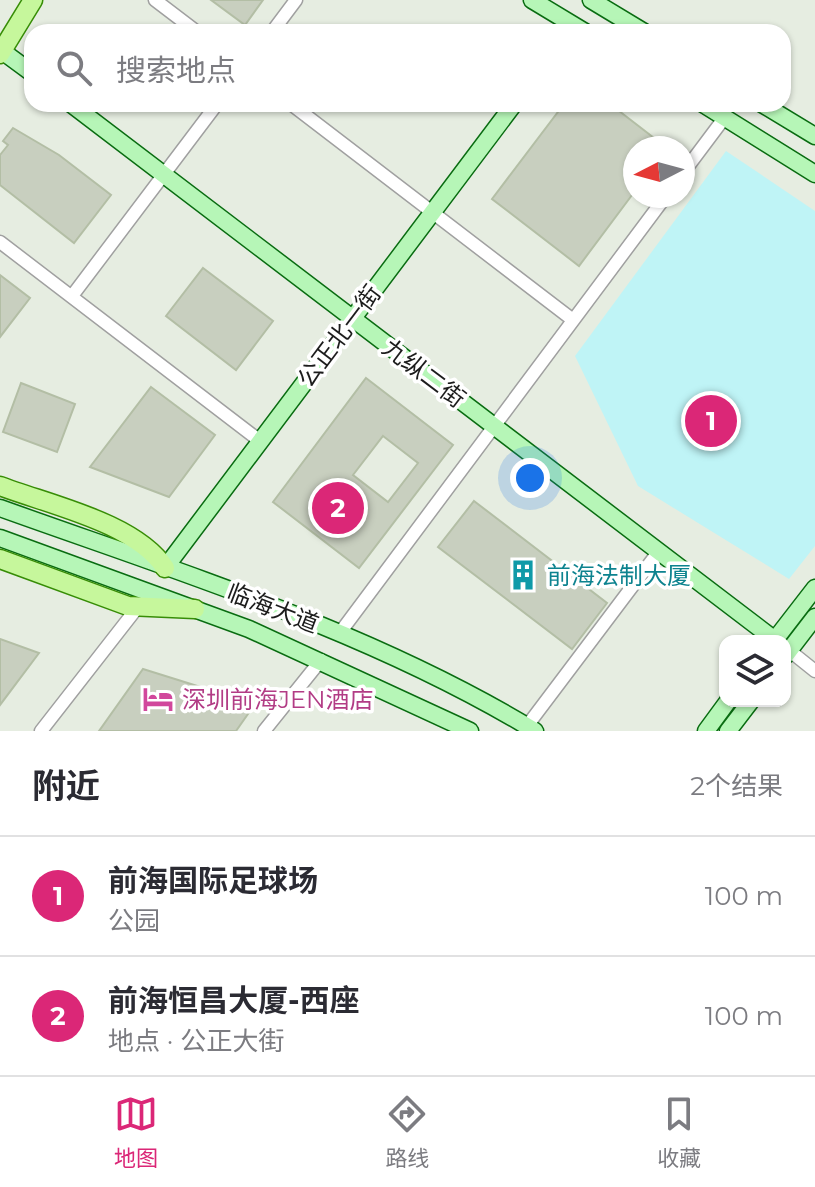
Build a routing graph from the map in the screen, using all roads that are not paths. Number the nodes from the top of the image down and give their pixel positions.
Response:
1 (33, 0) edge
2 (155, 0) edge
3 (296, 0) edge
4 (532, 0) edge
5 (591, 0) edge
6 (186, 24) edge
7 (278, 24) edge
8 (566, 24) edge
9 (631, 24) edge
10 (1, 52) edge
11 (24, 68) edge
12 (81, 112) edge
13 (211, 112) edge
14 (301, 112) edge
15 (508, 112) edge
16 (717, 112) edge
17 (775, 112) edge
18 (725, 117) junction
19 (815, 136) edge
20 (695, 157) edge
21 (815, 174) edge
22 (163, 176) junction
23 (657, 208) edge
24 (432, 212) junction
25 (0, 242) edge
26 (72, 296) junction
27 (352, 318) junction
28 (573, 320) junction
29 (494, 426) junction
30 (260, 441) junction
31 (0, 486) edge
32 (0, 508) edge
33 (0, 538) edge
34 (659, 551) junction
35 (0, 559) edge
36 (165, 568) junction
37 (815, 588) edge
38 (137, 608) junction
39 (195, 609) junction
40 (815, 617) edge
41 (339, 634) junction
42 (767, 635) edge
43 (787, 635) edge
44 (791, 637) edge
45 (791, 653) edge
46 (321, 660) junction
47 (815, 671) edge
48 (724, 707) edge
49 (746, 707) edge
50 (531, 728) edge
51 (41, 731) edge
52 (264, 731) edge
53 (470, 731) edge
54 (706, 731) edge
55 (728, 731) edge

1 - 10 main road
2 - 6 street
3 - 7 street
4 - 8 street
5 - 9 street
10 - 11 street
12 - 22 street, 九纵二街
13 - 22 street
14 - 24 street
15 - 24 street, 公正北一街
16 - 18 street
17 - 19 street
18 - 20 street
18 - 21 street
22 - 26 street
22 - 27 street, 九纵二街
23 - 28 street
24 - 27 street, 公正北一街
24 - 28 street
25 - 26 street
26 - 30 street
27 - 29 street, 九纵二街
27 - 30 street, 公正北一街
28 - 29 street
29 - 34 street, 九纵二街
29 - 41 street
30 - 36 street, 公正北一街
31 - 36 main road
32 - 36 street, 临海大道
33 - 39 street, 临海大道
34 - 42 street, 九纵二街
34 - 50 street
35 - 38 main road
36 - 41 street, 临海大道
37 - 43 street
38 - 39 main road
38 - 51 street
39 - 46 street, 临海大道
40 - 44 street
41 - 50 street, 临海大道
45 - 47 street, 九纵二街
46 - 52 street
46 - 53 street, 临海大道
48 - 54 street
49 - 55 street

